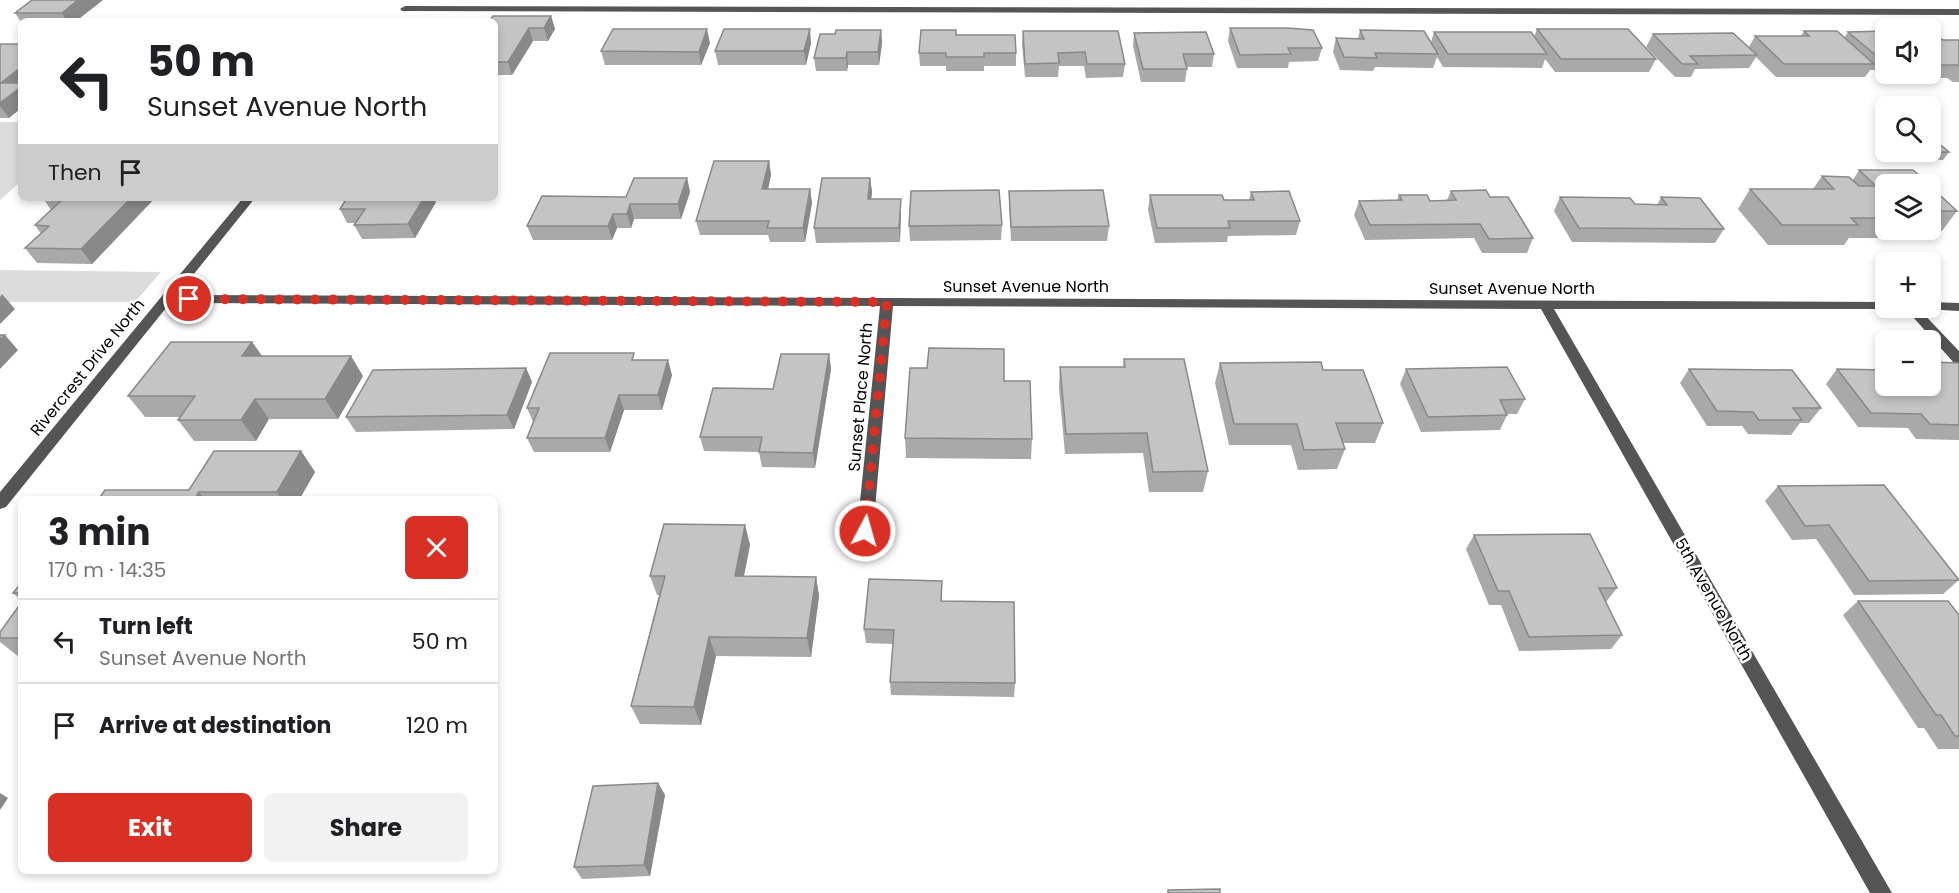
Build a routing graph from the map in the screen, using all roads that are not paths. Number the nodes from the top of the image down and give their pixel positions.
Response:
1 (412, 0) edge
2 (1944, 0) edge
3 (1959, 11) edge
4 (247, 201) edge
5 (165, 299) junction
6 (887, 302) junction
7 (1545, 304) junction
8 (1875, 306) edge
9 (1941, 306) edge
10 (1959, 307) edge
11 (1920, 318) edge
12 (1959, 360) edge
13 (0, 503) edge
14 (865, 531) dead end
15 (1882, 893) edge

1 - 3 street
2 - 3 street
4 - 5 street, Rivercrest Drive North
5 - 6 street, Sunset Avenue North
5 - 13 street, Rivercrest Drive North
6 - 7 street, Sunset Avenue North
6 - 14 street, Sunset Place North
7 - 8 street, Sunset Avenue North
7 - 15 street, 5th Avenue North
9 - 10 street
11 - 12 street

